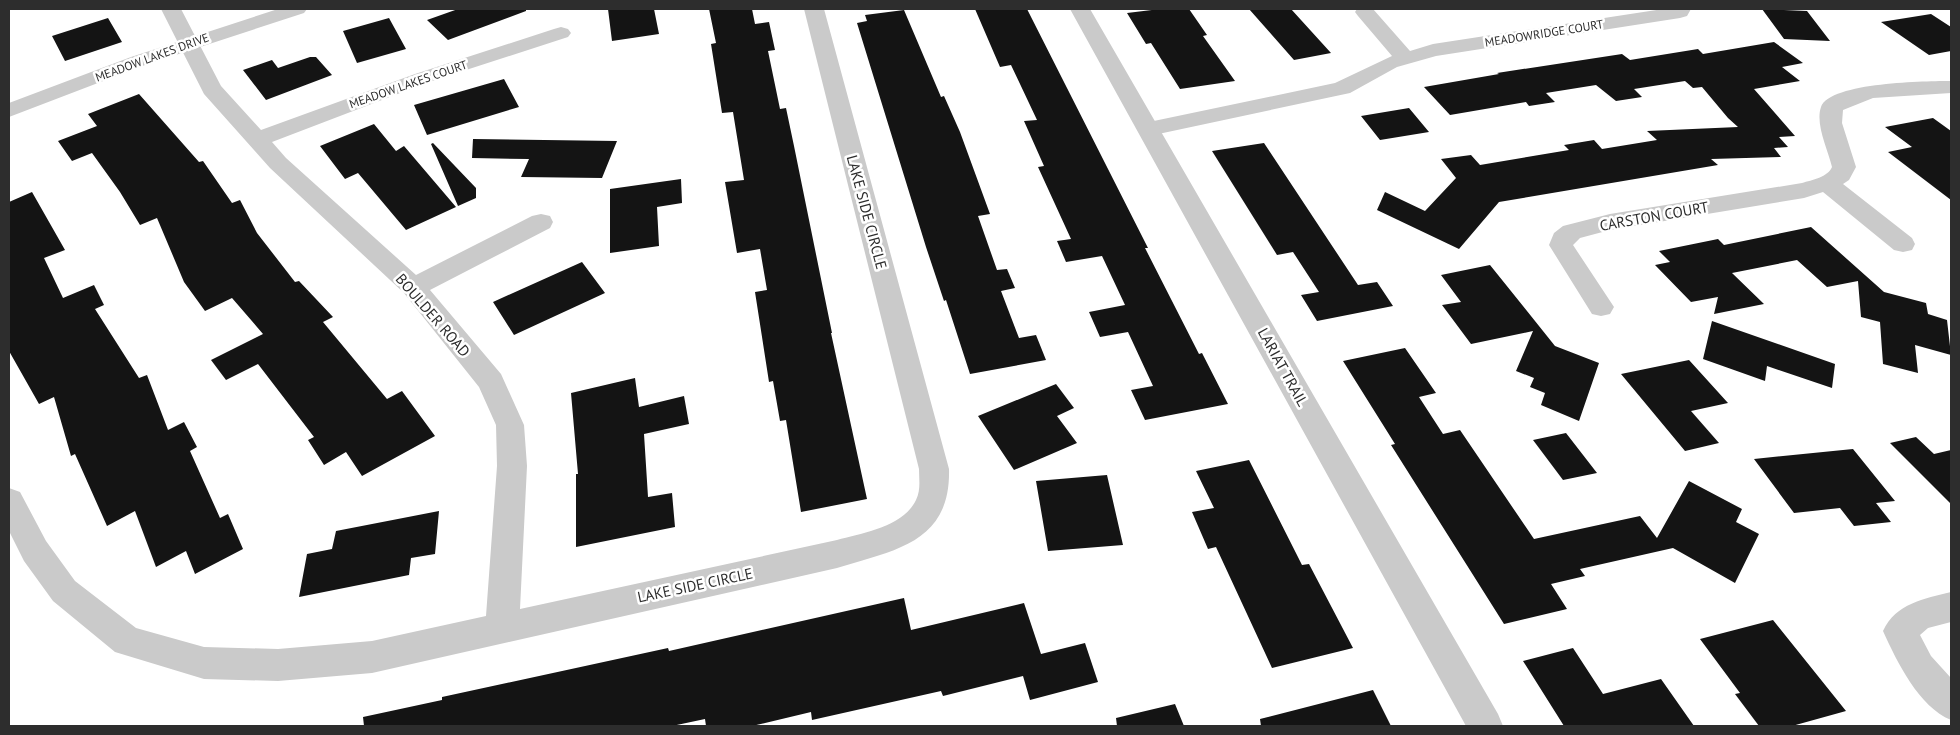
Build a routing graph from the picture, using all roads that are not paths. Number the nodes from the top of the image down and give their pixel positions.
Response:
1 (171, 9) edge
2 (297, 9) edge
3 (814, 9) edge
4 (1080, 9) edge
5 (1681, 9) edge
6 (1365, 12) dead end
7 (561, 32) dead end
8 (187, 44) junction
9 (1405, 58) junction
10 (1951, 87) edge
11 (9, 111) edge
12 (1148, 128) junction
13 (256, 140) junction
14 (1827, 183) junction
15 (541, 222) dead end
16 (1904, 244) dead end
17 (413, 287) junction
18 (1601, 308) dead end
19 (9, 501) edge
20 (1951, 607) edge
21 (502, 627) junction
22 (1951, 703) edge
23 (1484, 726) edge

1 - 8 street, BOULDER ROAD
2 - 8 street, MEADOW LAKES DRIVE
3 - 21 street, LAKE SIDE CIRCLE
4 - 12 street, LARIAT TRAIL
5 - 9 street, MEADOWRIDGE COURT
6 - 9 street
7 - 13 street, MEADOW LAKES COURT
8 - 11 street, MEADOW LAKES DRIVE
8 - 13 street, BOULDER ROAD
9 - 12 street, MEADOWRIDGE COURT
10 - 14 street
12 - 23 street, LARIAT TRAIL
13 - 17 street, BOULDER ROAD
14 - 16 street
14 - 18 street, CARSTON COURT
15 - 17 street
17 - 21 street, BOULDER ROAD
19 - 21 street, LAKE SIDE CIRCLE
20 - 22 street

